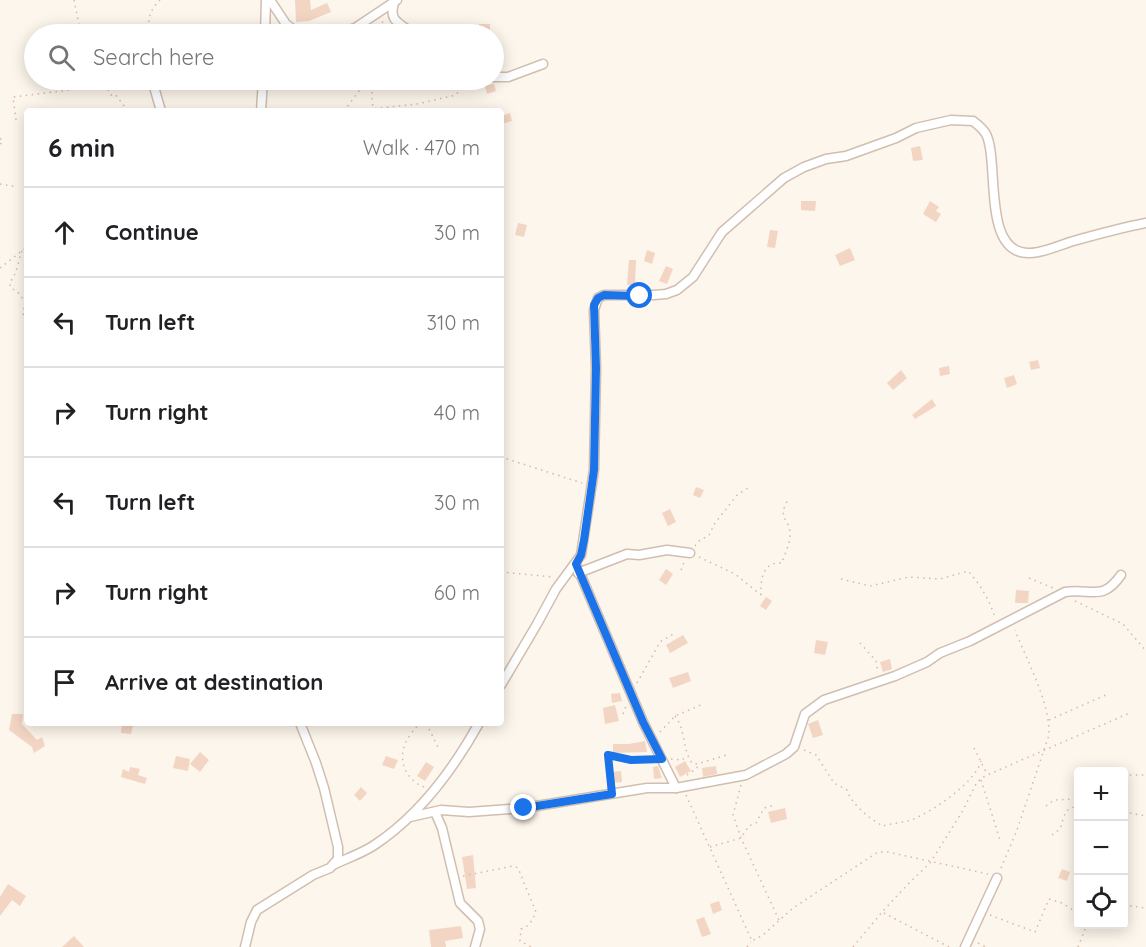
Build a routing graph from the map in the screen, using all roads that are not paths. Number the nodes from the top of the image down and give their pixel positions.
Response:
1 (268, 0) edge
2 (396, 1) edge
3 (266, 24) edge
4 (286, 24) edge
5 (361, 24) edge
6 (400, 24) edge
7 (543, 64) dead end
8 (504, 76) edge
9 (155, 90) edge
10 (262, 90) edge
11 (160, 108) edge
12 (261, 108) edge
13 (1146, 223) edge
14 (690, 553) road end
15 (576, 564) junction
16 (581, 573) junction
17 (1121, 575) dead end
18 (565, 578) junction
19 (504, 680) edge
20 (301, 726) edge
21 (477, 726) edge
22 (679, 787) junction
23 (435, 812) junction
24 (410, 817) junction
25 (335, 864) junction
26 (997, 878) road end
27 (245, 947) edge
28 (476, 947) edge
29 (965, 947) edge

1 - 3 street
1 - 4 street
2 - 5 street
2 - 6 street
7 - 8 street
9 - 11 street
10 - 12 street
13 - 15 street
14 - 16 street
15 - 16 street
15 - 18 street
16 - 18 street
16 - 22 street
17 - 22 street
18 - 19 street
20 - 25 street
21 - 24 street
22 - 23 street
23 - 24 street
23 - 28 street
24 - 25 street
25 - 27 street
26 - 29 street

